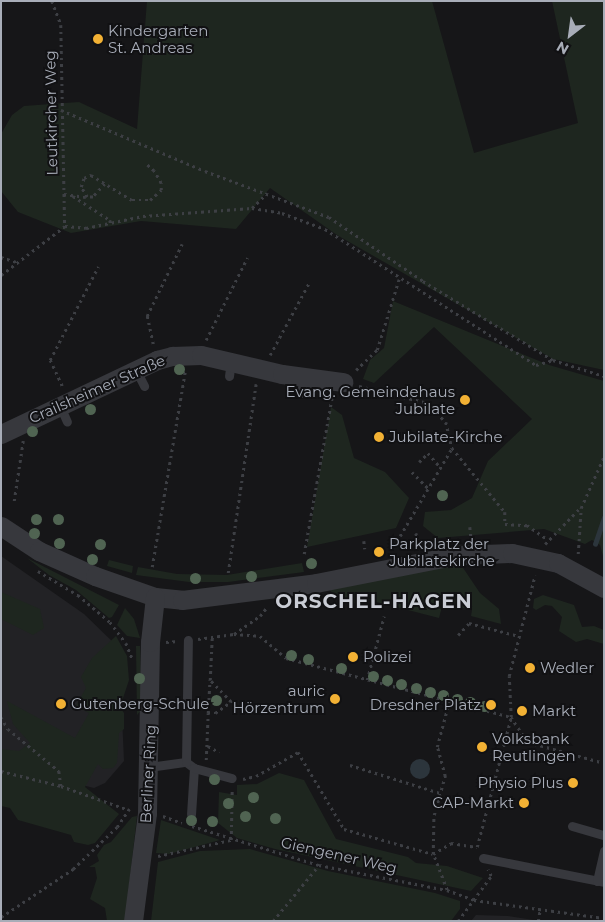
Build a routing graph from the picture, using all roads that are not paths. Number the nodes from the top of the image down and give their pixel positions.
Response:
1 (339, 382) road end
2 (9, 430) edge
3 (1, 526) edge
4 (604, 588) edge
5 (155, 597) junction
6 (188, 640) road end
7 (190, 765) junction
8 (149, 767) junction
9 (232, 778) road end
10 (191, 814) dead end
11 (572, 826) dead end
12 (604, 835) edge
13 (604, 851) edge
14 (483, 858) road end
15 (600, 882) edge
16 (133, 921) edge

1 - 2 street, Crailsheimer Straße
3 - 5 street
4 - 5 street
5 - 8 street, Berliner Ring
6 - 7 lane
7 - 8 lane
7 - 9 lane
7 - 10 lane
8 - 16 street, Berliner Ring
11 - 12 lane
13 - 15 lane
14 - 15 lane

